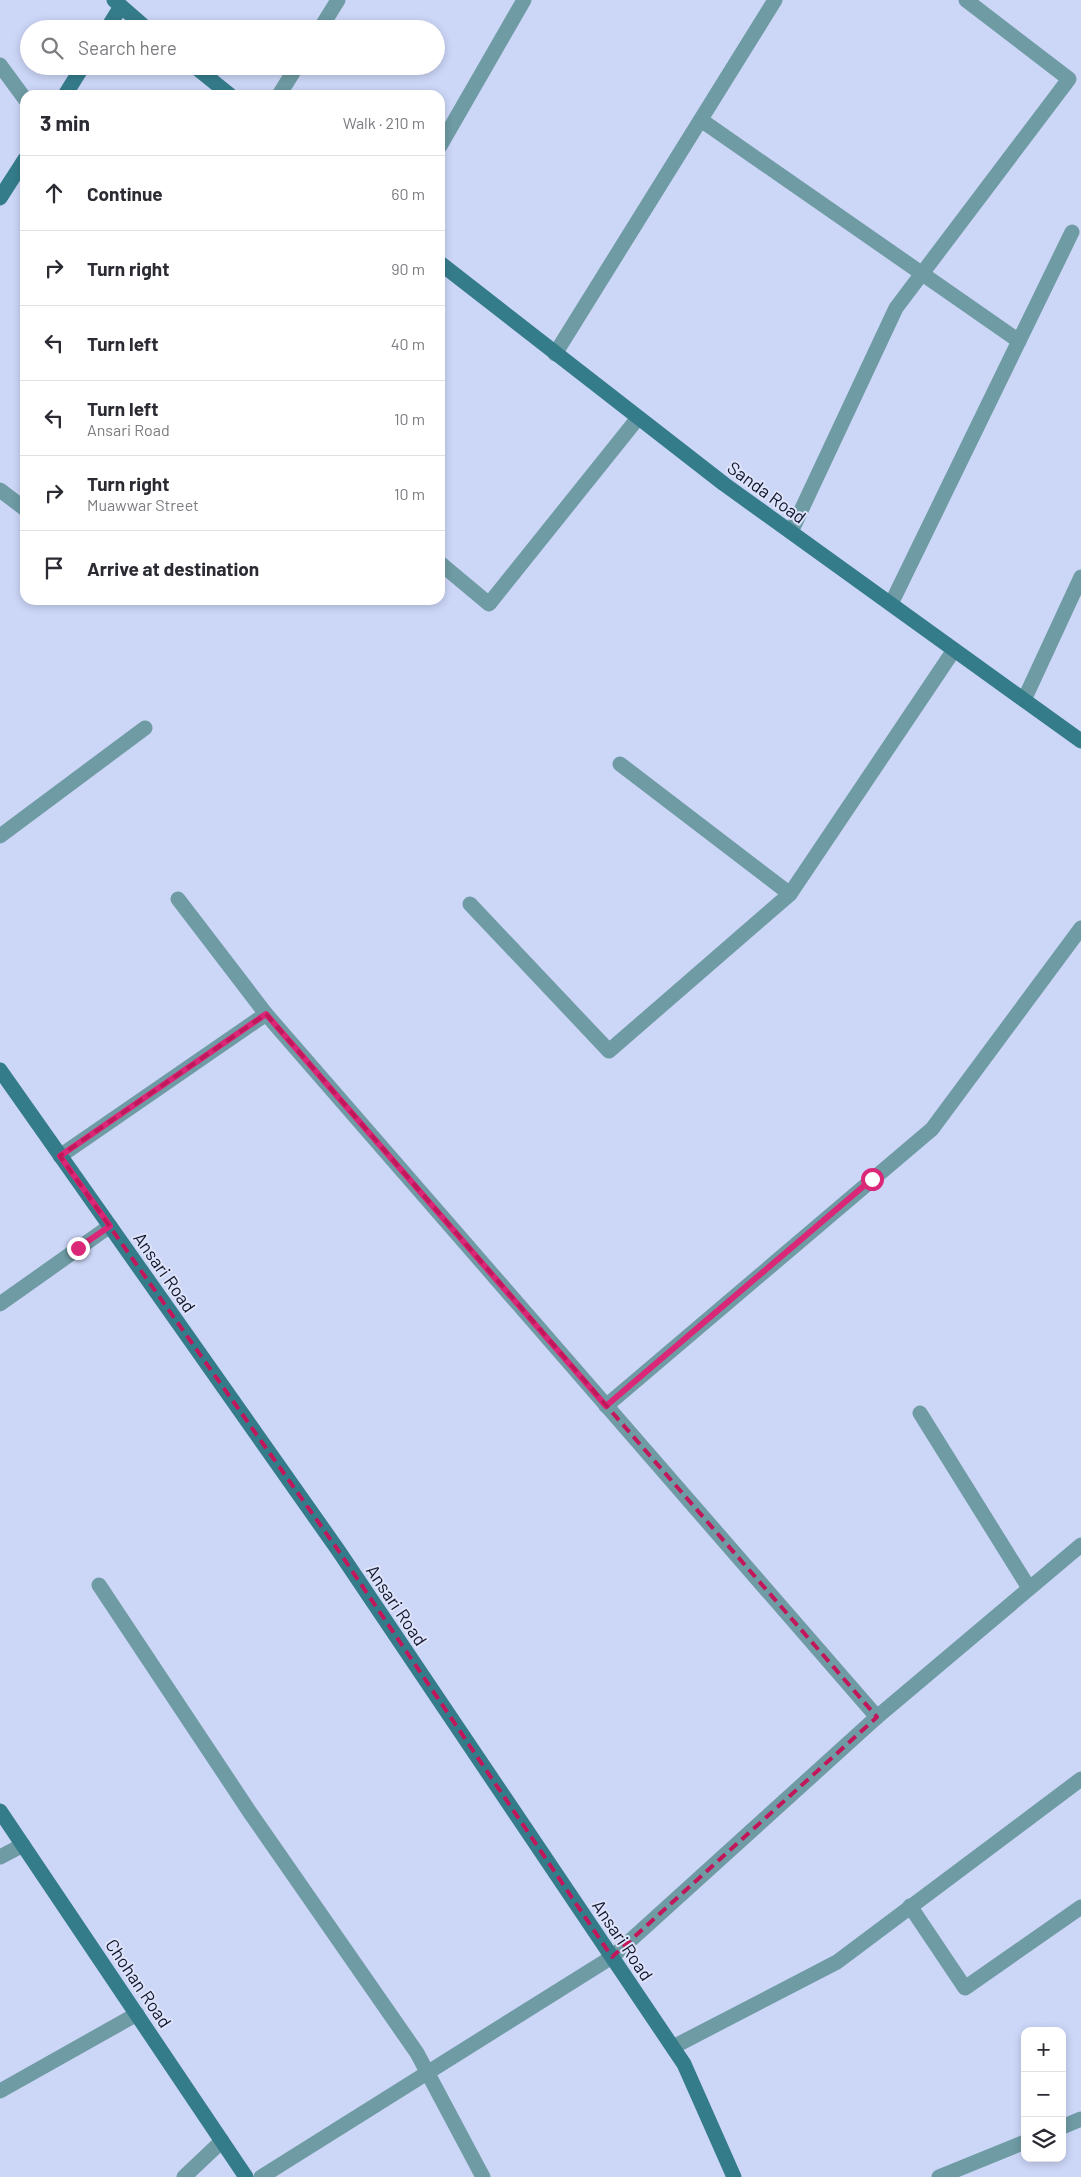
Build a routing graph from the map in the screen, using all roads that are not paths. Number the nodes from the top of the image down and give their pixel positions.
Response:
1 (338, 0) edge
2 (524, 0) edge
3 (775, 0) edge
4 (966, 0) edge
5 (120, 2) edge
6 (111, 20) edge
7 (138, 20) edge
8 (326, 20) edge
9 (0, 65) edge
10 (77, 75) edge
11 (205, 75) edge
12 (292, 75) edge
13 (68, 90) edge
14 (224, 90) edge
15 (283, 90) edge
16 (20, 92) edge
17 (701, 120) junction
18 (445, 137) edge
19 (20, 167) edge
20 (0, 198) edge
21 (1072, 232) dead end
22 (445, 267) edge
23 (922, 274) junction
24 (1019, 341) junction
25 (555, 354) junction
26 (638, 418) junction
27 (0, 490) edge
28 (20, 505) edge
29 (790, 532) junction
30 (445, 567) edge
31 (1081, 577) edge
32 (891, 604) junction
33 (954, 650) junction
34 (1024, 700) junction
35 (145, 728) dead end
36 (1081, 741) edge
37 (620, 764) dead end
38 (0, 836) edge
39 (790, 894) junction
40 (178, 899) dead end
41 (470, 904) dead end
42 (1081, 928) edge
43 (266, 1014) junction
44 (0, 1070) edge
45 (60, 1156) junction
46 (110, 1226) junction
47 (0, 1304) edge
48 (606, 1406) junction
49 (920, 1413) dead end
50 (1081, 1545) edge
51 (99, 1585) dead end
52 (1030, 1588) junction
53 (876, 1717) junction
54 (1081, 1779) edge
55 (0, 1811) edge
56 (23, 1845) junction
57 (0, 1857) edge
58 (910, 1906) junction
59 (1081, 1907) edge
60 (612, 1957) junction
61 (137, 2014) junction
62 (673, 2047) junction
63 (427, 2073) junction
64 (0, 2091) edge
65 (1081, 2119) edge
66 (1066, 2125) edge
67 (222, 2141) junction
68 (1021, 2144) edge
69 (184, 2177) edge
70 (246, 2177) edge
71 (260, 2177) edge
72 (483, 2177) edge
73 (734, 2177) edge
74 (939, 2177) edge

1 - 8 street
2 - 18 street
3 - 17 street
4 - 23 street
5 - 6 street
5 - 7 street
9 - 16 street
10 - 13 street
11 - 14 street
12 - 15 street
17 - 23 street
17 - 25 street
19 - 20 street
21 - 24 street
22 - 25 street, Sanda Road
23 - 24 street
23 - 29 street
24 - 32 street
25 - 26 street, Sanda Road
26 - 29 street, Sanda Road
26 - 30 street
27 - 28 street
29 - 32 street, Sanda Road
31 - 34 street
32 - 33 street, Sanda Road
33 - 34 street, Sanda Road
33 - 39 street
34 - 36 street, Sanda Road
35 - 38 street
37 - 39 street
39 - 41 street
40 - 43 street
42 - 48 street
43 - 45 street
43 - 48 street
44 - 45 street, Ansari Road
45 - 46 street, Ansari Road
46 - 47 street
46 - 60 street, Ansari Road
48 - 53 street
49 - 52 street
50 - 52 street
51 - 63 street
52 - 53 street
53 - 60 street
54 - 58 street
55 - 56 street, Chohan Road
56 - 57 street
56 - 61 street, Chohan Road
58 - 59 street
58 - 62 street
60 - 62 street, Ansari Road
60 - 63 street
61 - 64 street
61 - 67 street, Chohan Road
62 - 73 street, Ansari Road
63 - 71 street
63 - 72 street
65 - 66 street
67 - 69 street
67 - 70 street, Chohan Road
68 - 74 street

